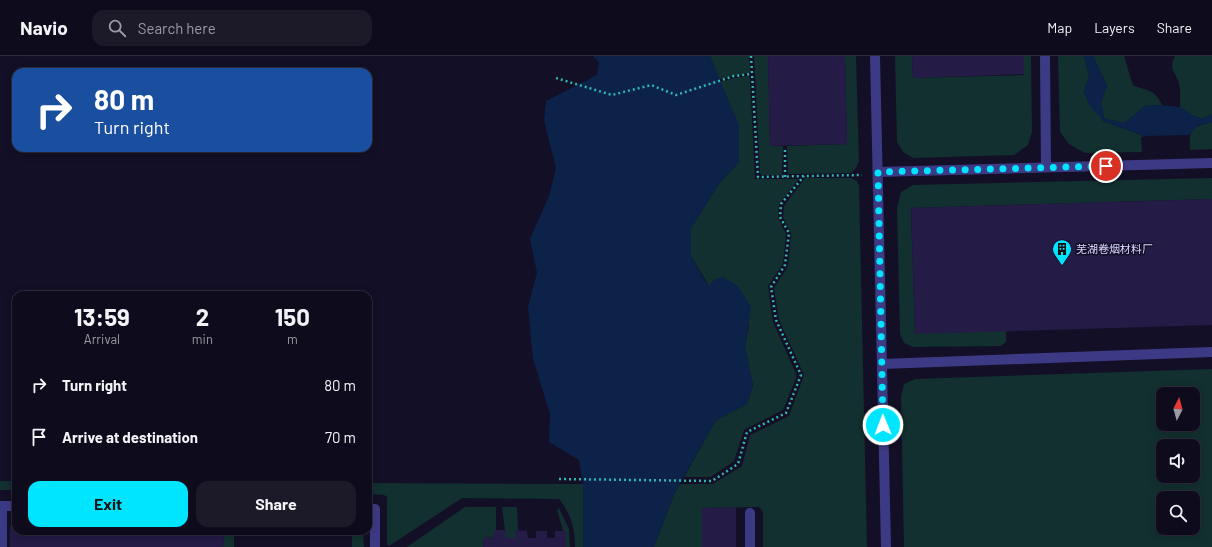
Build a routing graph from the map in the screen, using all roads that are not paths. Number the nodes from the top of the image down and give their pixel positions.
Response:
1 (876, 56) edge
2 (1044, 56) edge
3 (1212, 163) edge
4 (1046, 167) junction
5 (878, 172) junction
6 (1212, 352) edge
7 (882, 364) junction
8 (1, 506) edge
9 (12, 506) edge
10 (372, 509) edge
11 (750, 512) dead end
12 (2, 547) edge
13 (375, 547) edge
14 (750, 547) edge
15 (886, 547) edge

1 - 5 lane
2 - 4 lane
3 - 4 lane
4 - 5 lane
5 - 7 lane
6 - 7 lane
7 - 15 lane
8 - 9 lane
8 - 12 lane
10 - 13 lane
11 - 14 lane

